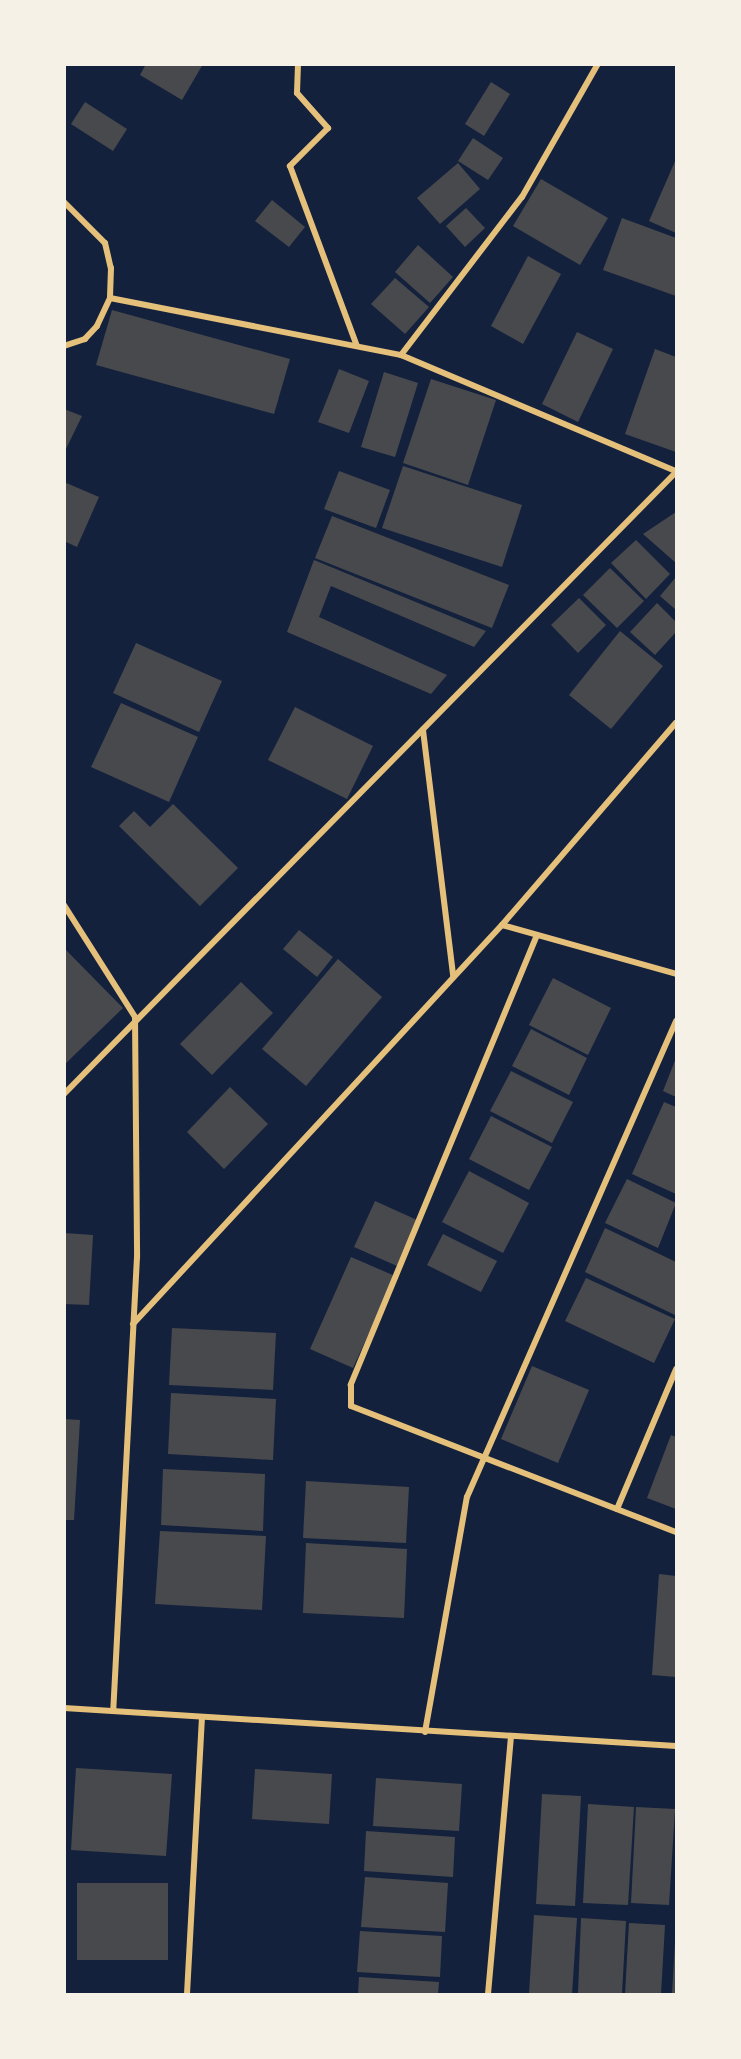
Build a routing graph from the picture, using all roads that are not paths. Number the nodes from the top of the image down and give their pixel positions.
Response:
1 (298, 64) edge
2 (598, 64) edge
3 (64, 202) edge
4 (110, 298) junction
5 (64, 346) edge
6 (357, 346) junction
7 (401, 355) junction
8 (676, 472) edge
9 (676, 723) edge
10 (423, 730) junction
11 (64, 905) edge
12 (501, 925) junction
13 (537, 935) junction
14 (676, 974) edge
15 (453, 976) junction
16 (135, 1017) junction
17 (676, 1021) edge
18 (64, 1094) edge
19 (132, 1324) junction
20 (676, 1369) edge
21 (480, 1460) junction
22 (617, 1509) junction
23 (676, 1532) edge
24 (64, 1708) edge
25 (113, 1710) junction
26 (202, 1717) junction
27 (425, 1732) junction
28 (511, 1736) junction
29 (676, 1746) edge
30 (187, 1995) edge
31 (488, 1995) edge

1 - 6 street
2 - 7 street
3 - 4 street
4 - 5 street
4 - 6 street
6 - 7 street
7 - 8 street
8 - 10 street
9 - 12 street
10 - 15 street
10 - 16 street
11 - 16 street
12 - 13 street
12 - 15 street
13 - 14 street
13 - 21 street
15 - 19 street
16 - 18 street
16 - 19 street
17 - 21 street
19 - 25 street
20 - 22 street
21 - 22 street
21 - 27 street
22 - 23 street
24 - 25 street
25 - 26 street
26 - 27 street
26 - 30 street
27 - 28 street
28 - 29 street
28 - 31 street

